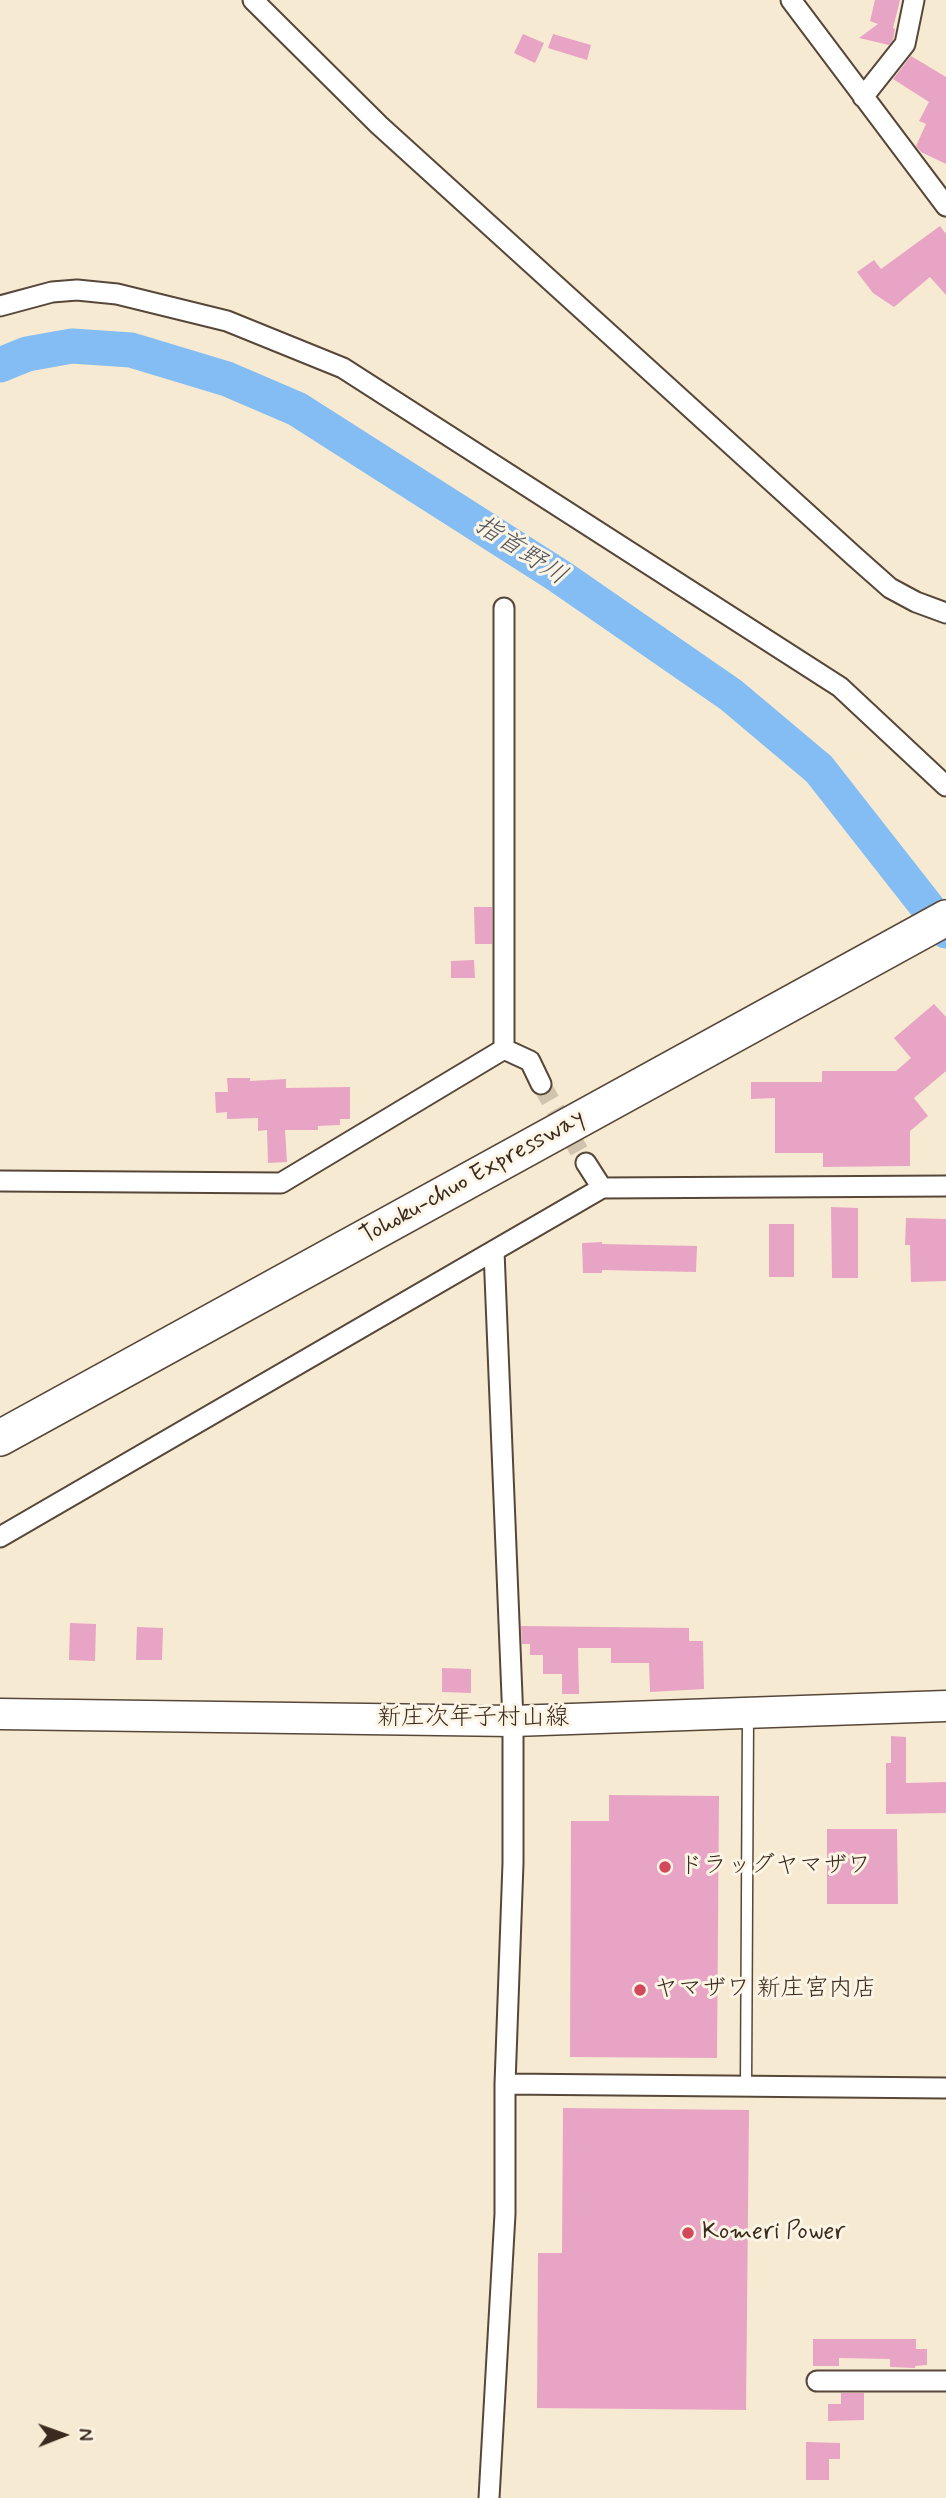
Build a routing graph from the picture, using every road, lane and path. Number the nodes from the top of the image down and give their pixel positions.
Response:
1 (253, 0) edge
2 (791, 0) edge
3 (914, 0) edge
4 (863, 97) junction
5 (946, 206) edge
6 (0, 306) edge
7 (505, 608) dead end
8 (946, 613) edge
9 (946, 786) edge
10 (946, 918) edge
11 (504, 1049) junction
12 (541, 1084) tunnel mouth
13 (586, 1163) tunnel mouth
14 (0, 1181) edge
15 (946, 1186) edge
16 (602, 1188) junction
17 (494, 1251) junction
18 (0, 1438) edge
19 (0, 1537) edge
20 (946, 1706) edge
21 (748, 1713) junction
22 (0, 1714) edge
23 (513, 1721) junction
24 (505, 2084) junction
25 (746, 2086) junction
26 (946, 2088) edge
27 (817, 2381) dead end
28 (946, 2381) edge
29 (489, 2498) edge

1 - 8 street
2 - 4 street
3 - 4 street
4 - 5 street
6 - 9 street
7 - 11 street
10 - 18 highway, Tohoku-chuo Expressway
11 - 12 street
11 - 14 street
13 - 16 street
15 - 16 street
16 - 17 street
17 - 19 street
17 - 23 street
20 - 21 main road, 新庄次年子村山線
21 - 23 main road, 新庄次年子村山線
21 - 25 lane
22 - 23 main road, 新庄次年子村山線
23 - 24 street
24 - 25 street
24 - 29 street
25 - 26 street
27 - 28 street

